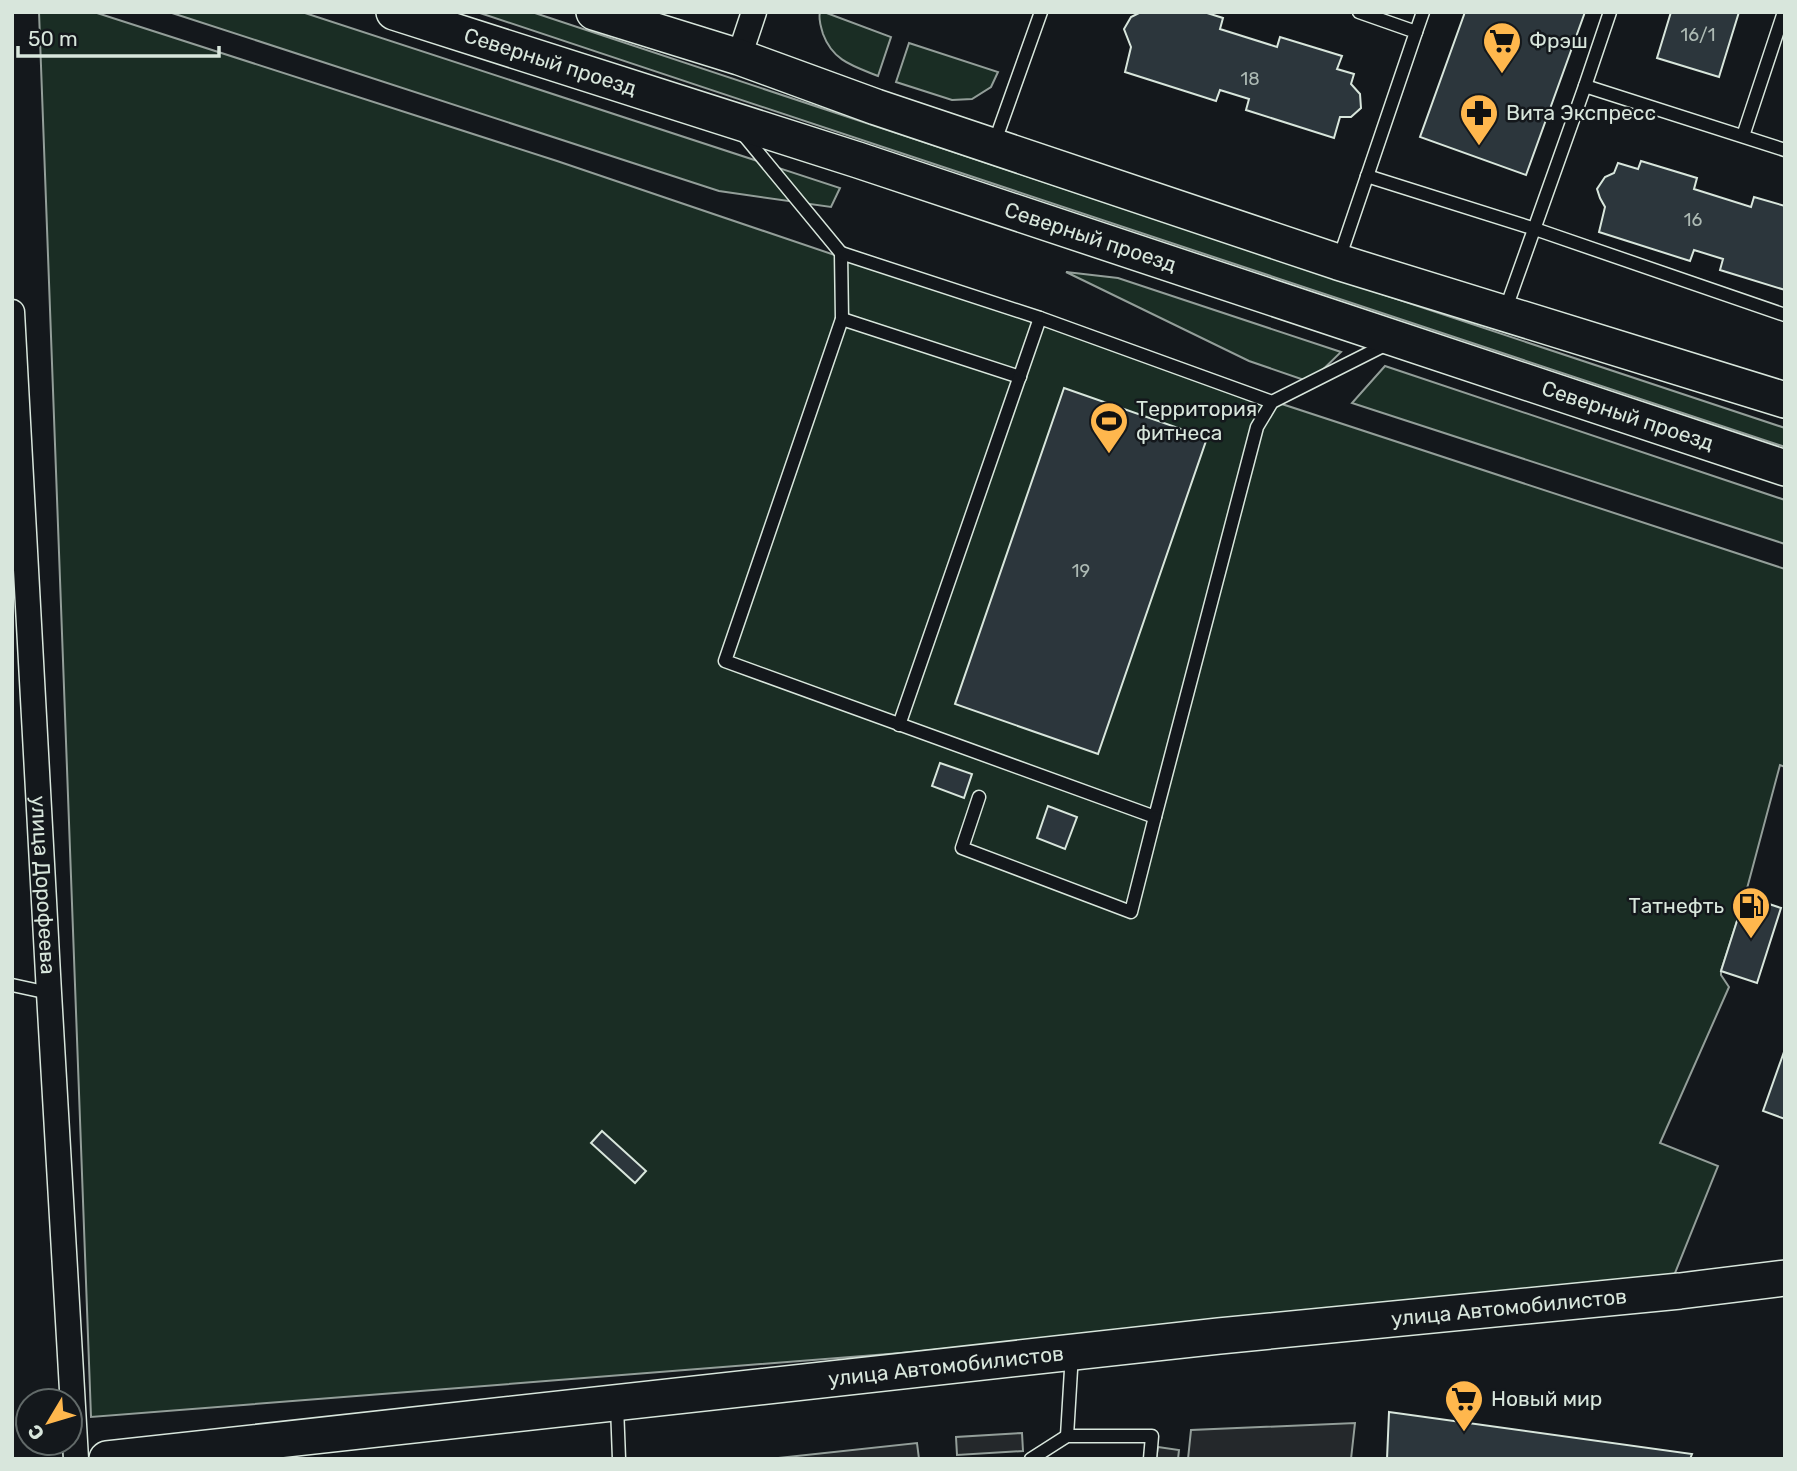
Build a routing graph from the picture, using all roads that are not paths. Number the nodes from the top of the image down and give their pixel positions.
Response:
1 (394, 12) edge
2 (594, 12) edge
3 (754, 12) edge
4 (1041, 12) edge
5 (1359, 12) edge
6 (1423, 12) edge
7 (1611, 12) edge
8 (1784, 12) edge
9 (1416, 32) junction
10 (739, 57) junction
11 (1585, 86) junction
12 (732, 120) junction
13 (1743, 136) junction
14 (993, 146) junction
15 (1785, 150) edge
16 (1367, 176) junction
17 (1535, 229) junction
18 (841, 253) junction
19 (1338, 262) junction
20 (1504, 314) junction
21 (1785, 314) edge
22 (12, 315) edge
23 (1040, 318) junction
24 (842, 319) junction
25 (1397, 339) junction
26 (1020, 377) junction
27 (1785, 400) edge
28 (1272, 402) junction
29 (1785, 468) edge
30 (899, 725) junction
31 (979, 797) dead end
32 (1155, 817) junction
33 (12, 985) edge
34 (49, 993) junction
35 (1785, 1278) edge
36 (1072, 1353) junction
37 (616, 1403) junction
38 (1067, 1436) junction
39 (76, 1459) edge
40 (107, 1459) edge
41 (619, 1459) edge
42 (1031, 1459) edge
43 (1150, 1459) edge

1 - 12 main road, Северный проезд
2 - 10 main road
3 - 10 street
4 - 14 lane
5 - 9 lane
6 - 9 lane
7 - 11 lane
8 - 13 lane
9 - 16 lane
10 - 14 main road
11 - 13 lane
11 - 17 lane
12 - 18 lane
12 - 25 main road, Северный проезд
13 - 15 lane
14 - 19 main road
16 - 17 lane
16 - 19 lane
17 - 20 lane
17 - 21 lane
18 - 23 lane
18 - 24 lane
19 - 20 main road
20 - 27 main road
22 - 34 street, улица Дорофеева
23 - 26 lane
23 - 28 lane
24 - 26 lane
24 - 30 lane
25 - 28 lane
25 - 29 main road, Северный проезд
26 - 30 lane
28 - 32 lane
30 - 32 lane
31 - 32 lane
33 - 34 lane
34 - 39 street, улица Дорофеева
35 - 36 main road, улица Автомобилистов
36 - 37 main road, улица Автомобилистов
36 - 38 lane
37 - 40 main road, улица Автомобилистов
37 - 41 lane
38 - 42 lane
38 - 43 lane

